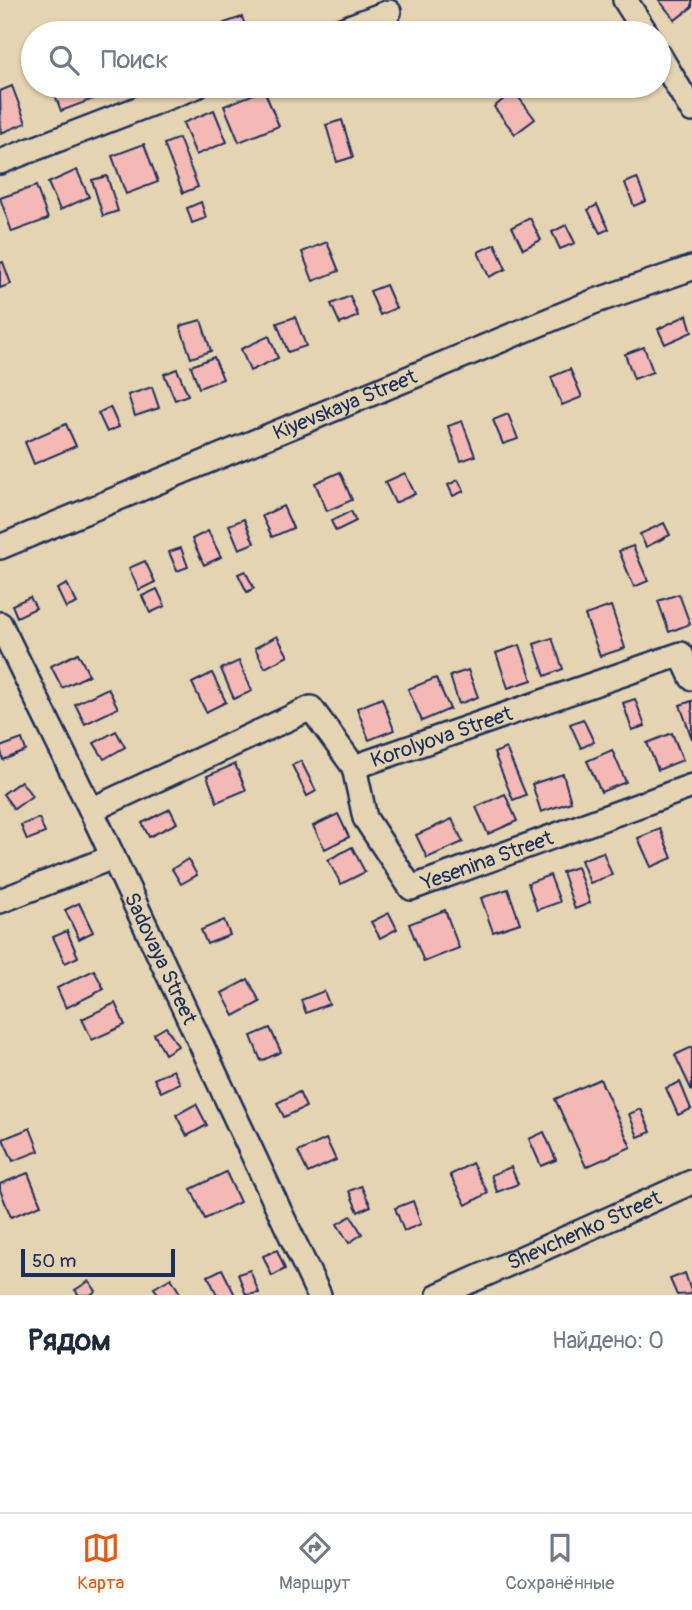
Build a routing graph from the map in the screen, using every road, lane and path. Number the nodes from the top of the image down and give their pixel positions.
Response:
1 (625, 0) edge
2 (389, 12) dead end
3 (365, 21) edge
4 (638, 21) edge
5 (671, 75) edge
6 (166, 98) edge
7 (692, 110) edge
8 (0, 162) edge
9 (692, 268) edge
10 (0, 547) edge
11 (0, 624) edge
12 (692, 678) edge
13 (354, 767) junction
14 (692, 786) edge
15 (91, 810) junction
16 (113, 857) junction
17 (0, 901) edge
18 (692, 1182) edge
19 (319, 1295) edge
20 (439, 1295) edge

1 - 4 street
2 - 3 street
5 - 7 street
6 - 8 street
9 - 10 street, Kiyevskaya Street
11 - 15 street, Sadovaya Street
12 - 13 street, Korolyova Street
13 - 14 street, Yesenina Street
13 - 15 street, Korolyova Street
15 - 16 street, Sadovaya Street
16 - 17 street
16 - 19 street, Sadovaya Street
18 - 20 street, Shevchenko Street

